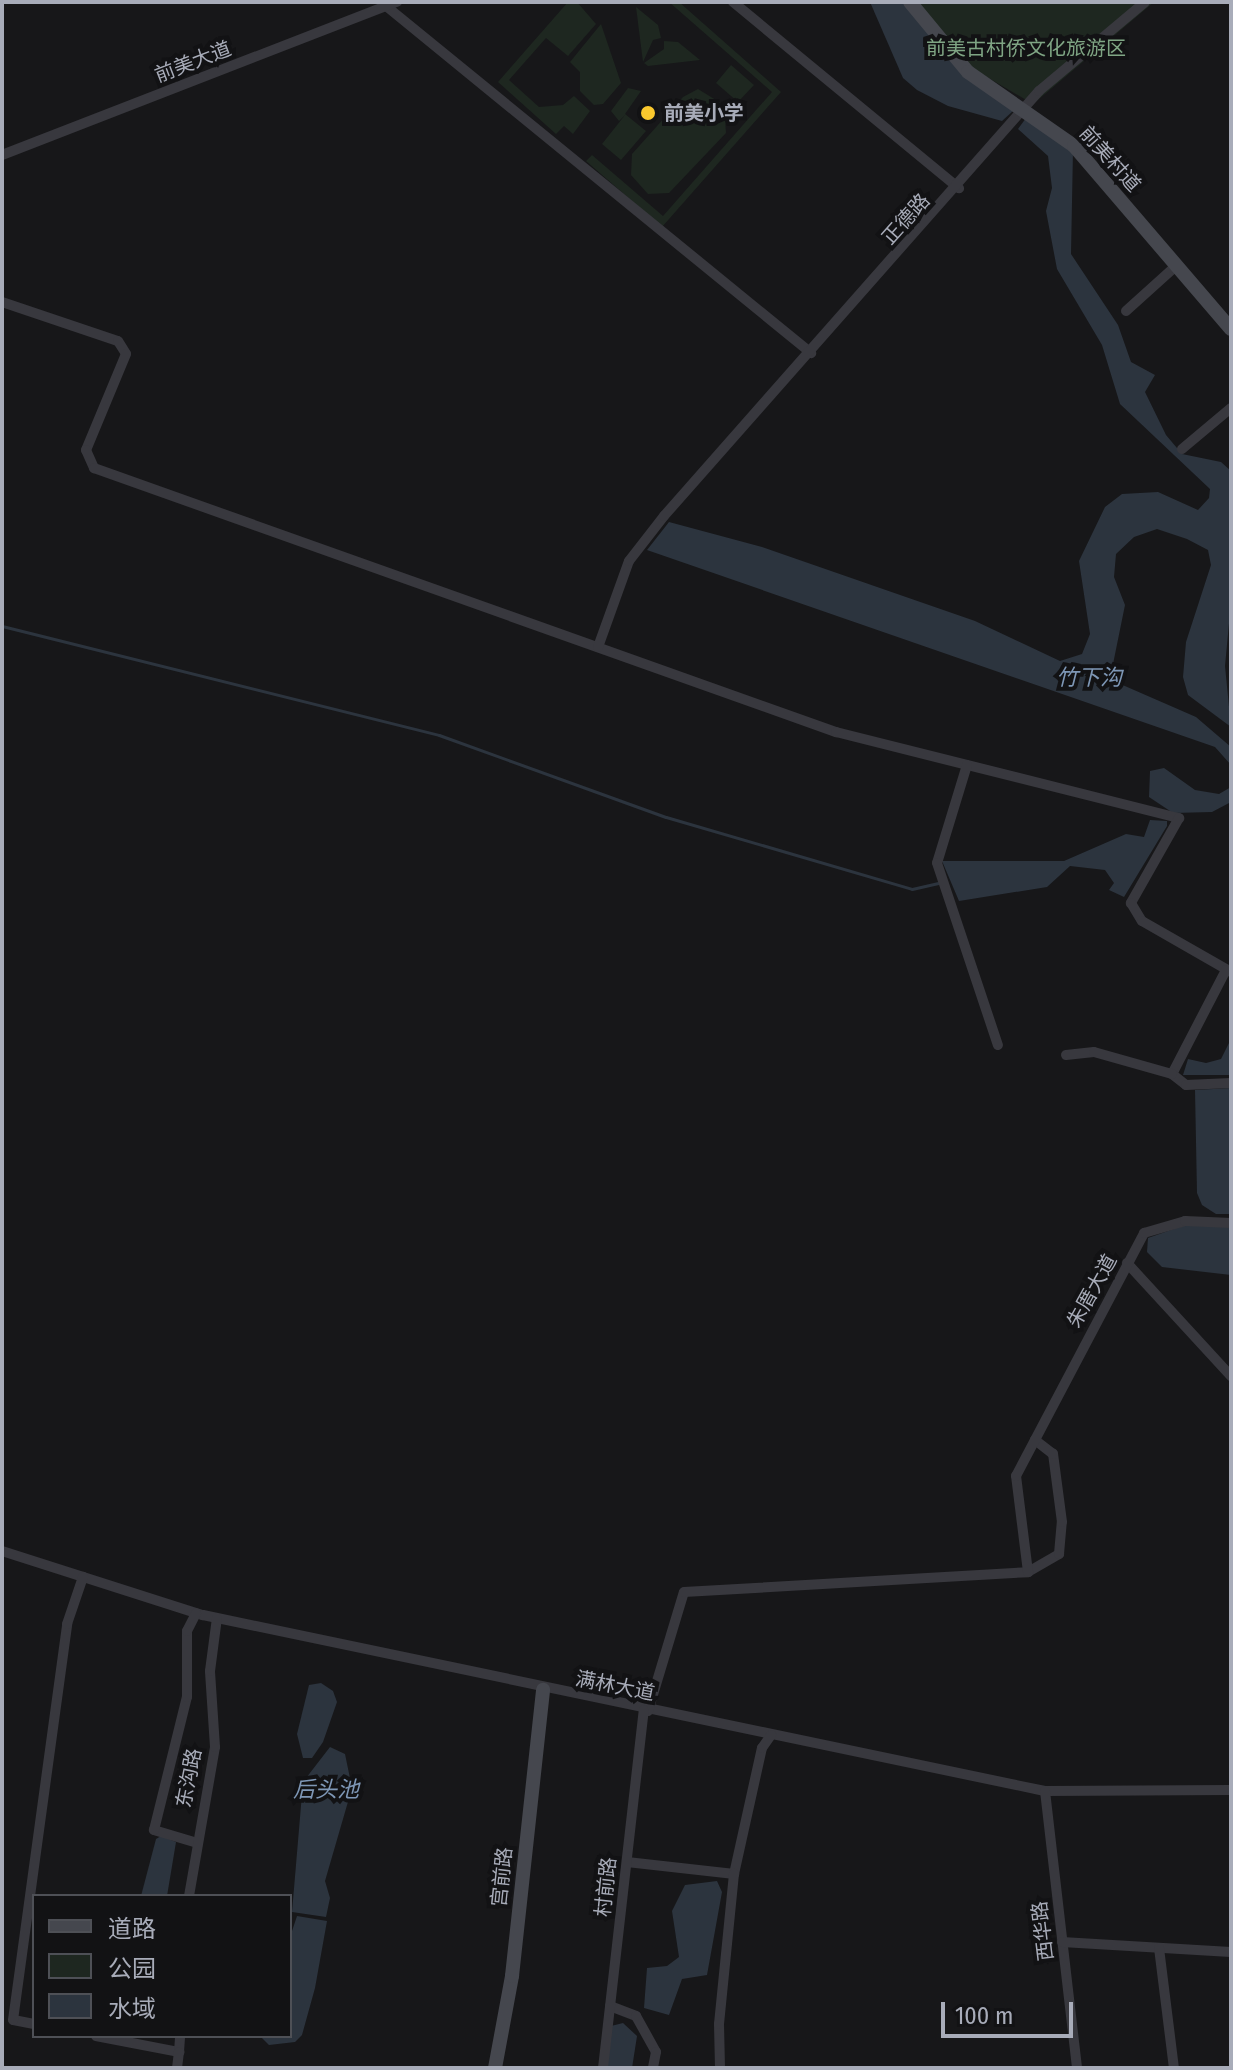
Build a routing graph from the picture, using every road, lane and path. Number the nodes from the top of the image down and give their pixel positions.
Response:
1 (733, 2) edge
2 (910, 2) edge
3 (1145, 2) edge
4 (392, 4) edge
5 (1025, 107) junction
6 (2, 155) edge
7 (959, 188) junction
8 (1177, 265) junction
9 (2, 302) edge
10 (1126, 311) dead end
11 (1231, 329) edge
12 (811, 353) junction
13 (1231, 408) edge
14 (1182, 449) dead end
15 (598, 647) junction
16 (967, 765) junction
17 (1228, 971) edge
18 (998, 1045) dead end
19 (1066, 1055) dead end
20 (1172, 1074) junction
21 (1231, 1083) edge
22 (1231, 1223) edge
23 (1127, 1263) junction
24 (1231, 1376) edge
25 (1034, 1443) junction
26 (2, 1551) edge
27 (1028, 1572) junction
28 (83, 1577) junction
29 (196, 1613) junction
30 (217, 1618) junction
31 (543, 1690) junction
32 (646, 1710) junction
33 (771, 1735) junction
34 (1231, 1790) edge
35 (1045, 1791) junction
36 (194, 1842) junction
37 (627, 1862) junction
38 (734, 1874) junction
39 (34, 1894) edge
40 (189, 1894) edge
41 (32, 1914) edge
42 (29, 1939) edge
43 (1062, 1942) junction
44 (1159, 1948) junction
45 (1231, 1952) edge
46 (610, 2006) junction
47 (7, 2019) edge
48 (32, 2024) edge
49 (106, 2038) edge
50 (180, 2038) edge
51 (179, 2052) junction
52 (177, 2068) edge
53 (495, 2068) edge
54 (603, 2068) edge
55 (653, 2068) edge
56 (720, 2068) edge
57 (1077, 2068) edge
58 (1174, 2068) edge

1 - 7 street
2 - 5 street, 前美村道
3 - 5 street, 正德路
4 - 6 street, 前美大道
4 - 12 street
5 - 7 street, 正德路
5 - 8 street, 前美村道
7 - 12 street, 正德路
8 - 10 street
8 - 11 street, 前美村道
9 - 15 street
12 - 15 street, 正德路
13 - 14 street
15 - 16 street
16 - 17 street
16 - 18 street
17 - 20 street
19 - 20 street
20 - 21 street
22 - 23 street, 朱厝大道
23 - 24 street
23 - 25 street, 朱厝大道
25 - 27 street, 朱厝大道
25 - 27 street
26 - 28 street, 满林大道
27 - 32 street, 村前路
28 - 29 street, 满林大道
28 - 39 street
29 - 30 street, 满林大道
29 - 36 street
30 - 31 street, 满林大道
30 - 36 street, 东沟路
31 - 32 street, 满林大道
31 - 53 street, 宫前路
32 - 33 street, 满林大道
32 - 37 street, 村前路
33 - 35 street, 满林大道
33 - 38 street
34 - 35 street, 满林大道
35 - 43 street, 西华路
36 - 40 street, 东沟路
37 - 38 street
37 - 46 street, 村前路
38 - 56 street
41 - 42 street
42 - 47 street
43 - 44 street
43 - 57 street, 西华路
44 - 45 street
44 - 58 street
46 - 54 street, 村前路
46 - 55 street
47 - 48 street
49 - 51 street
50 - 51 street
51 - 52 street

